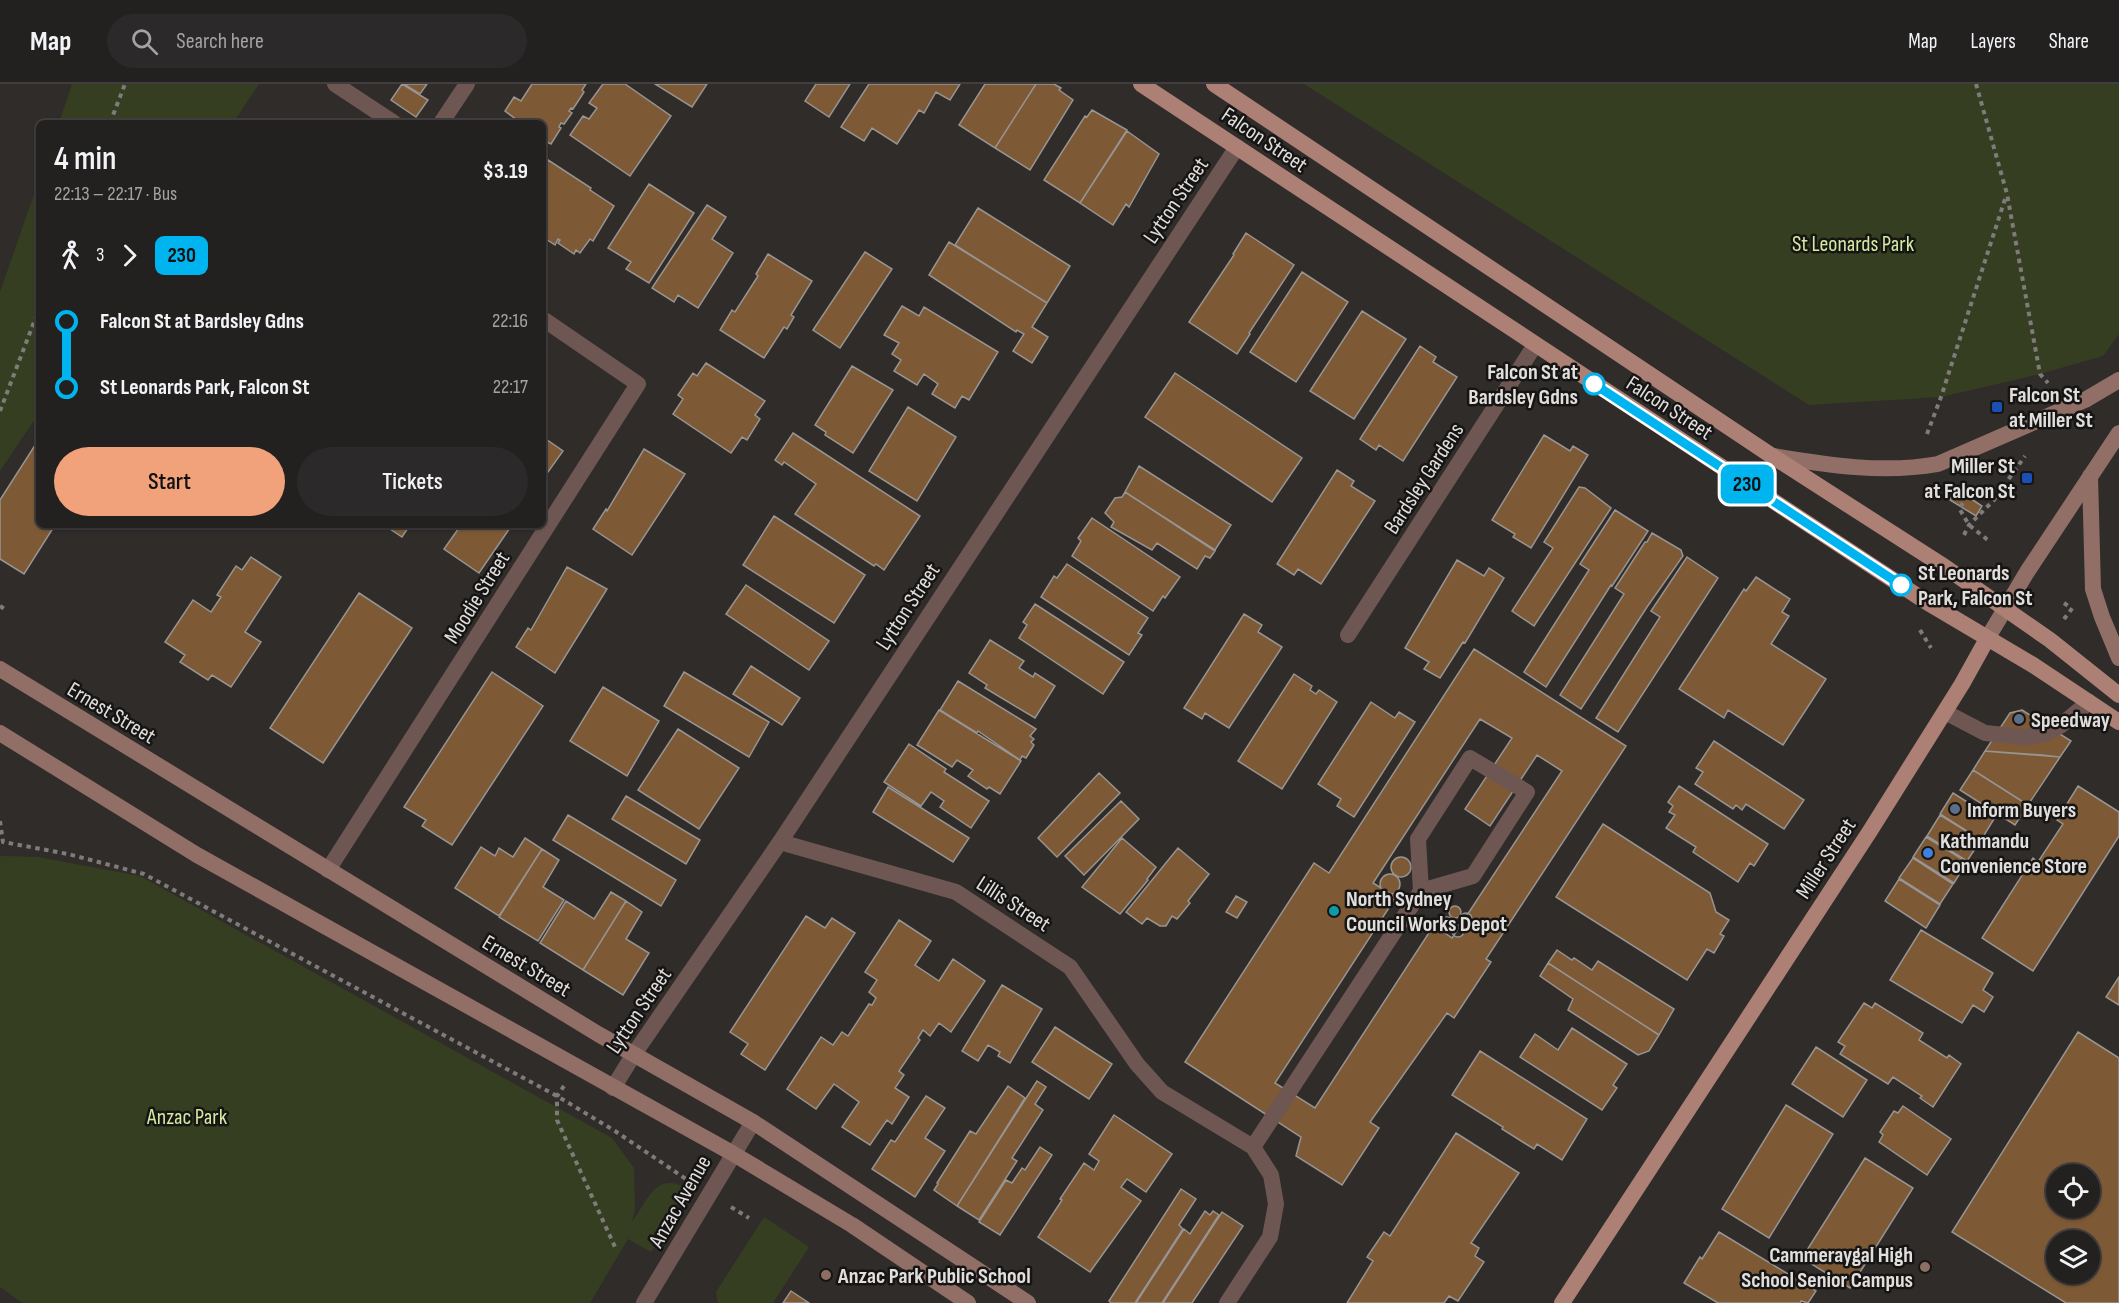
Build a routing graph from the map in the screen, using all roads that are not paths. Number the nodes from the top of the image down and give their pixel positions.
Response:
1 (335, 84) edge
2 (467, 84) edge
3 (1141, 84) edge
4 (1214, 84) edge
5 (389, 120) edge
6 (443, 120) edge
7 (1237, 147) junction
8 (546, 321) edge
9 (1535, 345) junction
10 (2119, 380) edge
11 (2119, 433) edge
12 (1772, 456) junction
13 (2090, 476) junction
14 (2005, 609) junction
15 (1348, 635) dead end
16 (1987, 639) junction
17 (2119, 658) edge
18 (0, 669) edge
19 (2119, 695) edge
20 (2089, 702) junction
21 (1945, 712) junction
22 (2119, 722) edge
23 (0, 733) edge
24 (780, 842) junction
25 (328, 870) junction
26 (1421, 891) junction
27 (634, 1054) junction
28 (613, 1088) junction
29 (753, 1122) junction
30 (1253, 1147) junction
31 (732, 1154) junction
32 (1022, 1301) edge
33 (644, 1303) edge
34 (968, 1303) edge
35 (1227, 1303) edge
36 (1562, 1303) edge

1 - 5 street
2 - 6 street
3 - 7 main road, Falcon Street
4 - 12 main road, Falcon Street
7 - 9 main road, Falcon Street
7 - 24 street, Lytton Street
8 - 25 street, Moodie Street
9 - 15 street, Bardsley Gardens
9 - 16 main road, Falcon Street
10 - 12 main road
11 - 13 main road, Miller Street
12 - 14 main road, Falcon Street
13 - 14 main road, Miller Street
13 - 17 main road
14 - 16 main road, Miller Street
14 - 19 main road, Falcon Street
16 - 20 main road, Falcon Street
16 - 21 main road, Miller Street
18 - 25 main road, Ernest Street
20 - 21 street
20 - 22 main road, Falcon Street
21 - 36 main road, Miller Street
23 - 28 main road
24 - 27 street, Lytton Street
24 - 30 street, Lillis Street
25 - 27 main road, Ernest Street
26 - 26 street
26 - 30 street
27 - 28 street, Lytton Street
27 - 29 main road, Ernest Street
28 - 31 main road
29 - 31 street, Anzac Avenue
29 - 32 main road, Ernest Street
30 - 35 street
31 - 33 street, Anzac Avenue
31 - 34 main road

